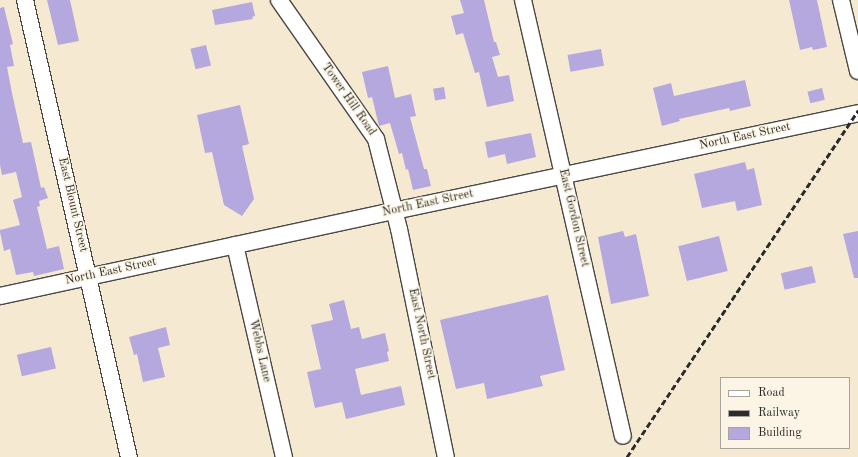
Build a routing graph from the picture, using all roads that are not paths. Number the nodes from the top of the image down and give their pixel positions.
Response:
1 (25, 0) edge
2 (279, 0) edge
3 (523, 0) edge
4 (841, 0) edge
5 (858, 71) edge
6 (857, 113) edge
7 (563, 176) junction
8 (394, 211) junction
9 (235, 245) junction
10 (88, 277) junction
11 (0, 296) edge
12 (623, 436) dead end
13 (129, 457) edge
14 (284, 457) edge
15 (446, 457) edge

1 - 10 street, East Blount Street
2 - 8 street, Tower Hill Road
3 - 7 street, East Gordon Street
4 - 5 street
6 - 7 street, North East Street
7 - 8 street, North East Street
7 - 12 street, East Gordon Street
8 - 9 street, North East Street
8 - 15 street, East North Street
9 - 10 street, North East Street
9 - 14 street, Webbs Lane
10 - 11 street, North East Street
10 - 13 street, East Blount Street

